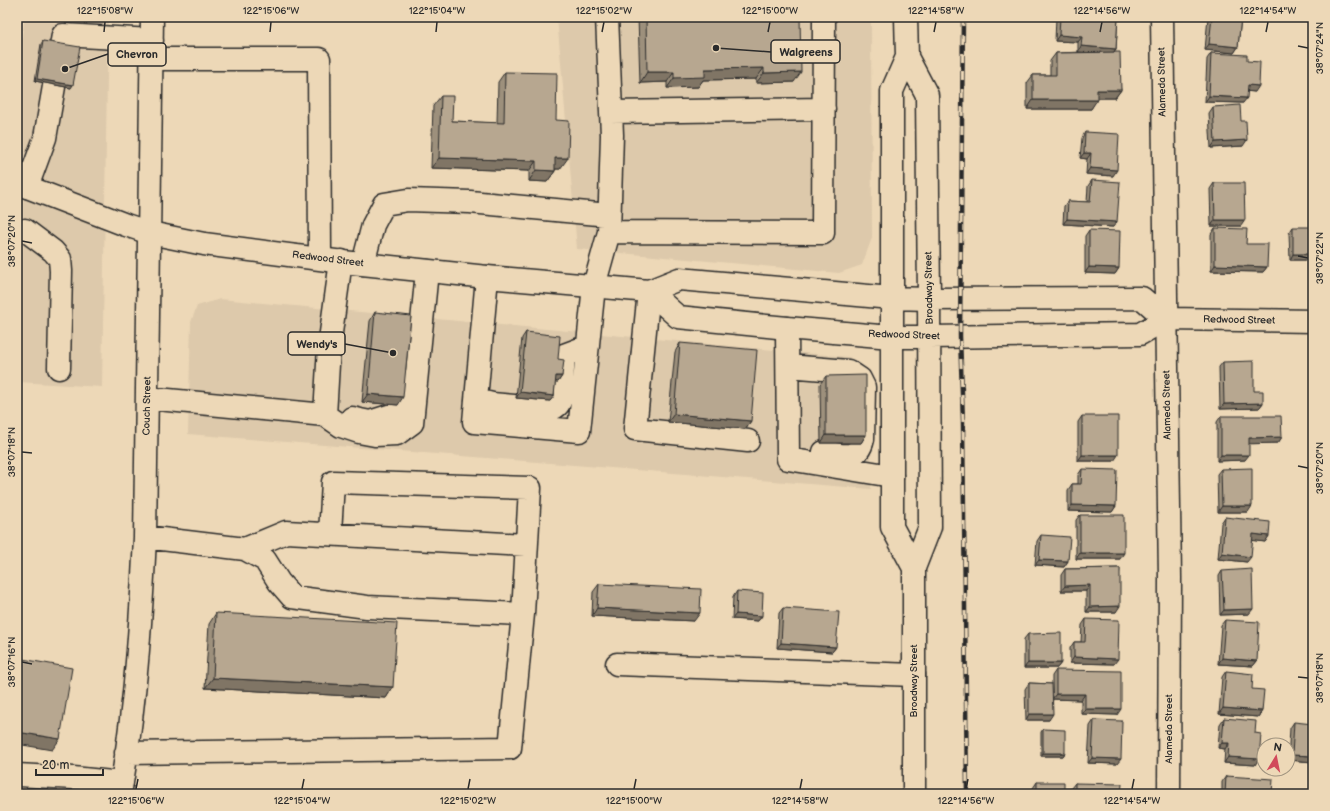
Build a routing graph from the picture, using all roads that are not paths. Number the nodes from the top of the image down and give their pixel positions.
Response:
1 (152, 17) edge
2 (608, 17) edge
3 (824, 17) edge
4 (906, 17) edge
5 (1162, 17) edge
6 (152, 49) junction
7 (907, 57) junction
8 (824, 109) junction
9 (611, 112) junction
10 (22, 185) edge
11 (609, 223) junction
12 (25, 230) dead end
13 (150, 233) junction
14 (330, 260) junction
15 (364, 264) junction
16 (427, 271) junction
17 (487, 277) junction
18 (594, 286) junction
19 (649, 291) junction
20 (891, 298) junction
21 (929, 299) junction
22 (424, 306) junction
23 (1166, 319) junction
24 (1313, 321) edge
25 (787, 328) junction
26 (891, 337) junction
27 (930, 337) junction
28 (588, 346) junction
29 (788, 366) junction
30 (59, 368) dead end
31 (327, 387) junction
32 (147, 398) junction
33 (476, 400) junction
34 (325, 415) junction
35 (748, 441) dead end
36 (788, 460) junction
37 (892, 476) junction
38 (330, 534) junction
39 (145, 537) junction
40 (526, 545) junction
41 (245, 549) junction
42 (914, 568) junction
43 (523, 614) junction
44 (618, 664) dead end
45 (914, 675) junction
46 (126, 753) junction
47 (17, 775) edge
48 (121, 789) edge
49 (914, 794) edge
50 (1169, 794) edge

1 - 6 main road, Couch Street
2 - 9 main road
3 - 8 main road
4 - 7 main road, Broadway Street
5 - 23 main road, Alameda Street
6 - 10 main road
6 - 13 main road, Couch Street
6 - 14 main road
7 - 20 main road, Broadway Street
7 - 21 main road, Broadway Street
8 - 9 main road
8 - 11 main road
9 - 11 main road
10 - 13 main road, Redwood Street
11 - 15 main road
11 - 18 main road
12 - 30 main road
13 - 14 main road, Redwood Street
13 - 32 main road, Couch Street
14 - 15 main road, Redwood Street
14 - 31 main road
15 - 16 main road, Redwood Street
16 - 17 main road, Redwood Street
16 - 22 main road
17 - 18 main road, Redwood Street
17 - 33 main road
18 - 19 main road, Redwood Street
18 - 28 main road
19 - 20 main road, Redwood Street
19 - 25 main road, Redwood Street
19 - 35 main road
20 - 21 main road, Redwood Street
20 - 26 main road, Broadway Street
21 - 23 main road, Redwood Street
21 - 27 main road, Broadway Street
22 - 31 main road
22 - 34 main road
23 - 24 main road, Redwood Street
23 - 27 main road, Redwood Street
23 - 50 main road, Alameda Street
25 - 26 main road, Redwood Street
25 - 29 main road
26 - 27 main road, Redwood Street
26 - 37 main road, Broadway Street
27 - 42 main road, Broadway Street
28 - 33 main road
28 - 33 main road
29 - 36 main road
29 - 36 main road
31 - 34 main road
32 - 34 main road
32 - 39 main road, Couch Street
36 - 37 main road
37 - 42 main road, Broadway Street
38 - 40 main road
38 - 40 main road
38 - 41 main road
39 - 41 main road
39 - 46 main road, Couch Street
40 - 43 main road
41 - 43 main road
42 - 45 main road, Broadway Street
43 - 46 main road
44 - 45 main road
45 - 49 main road, Broadway Street
46 - 48 main road, Couch Street
47 - 48 main road

